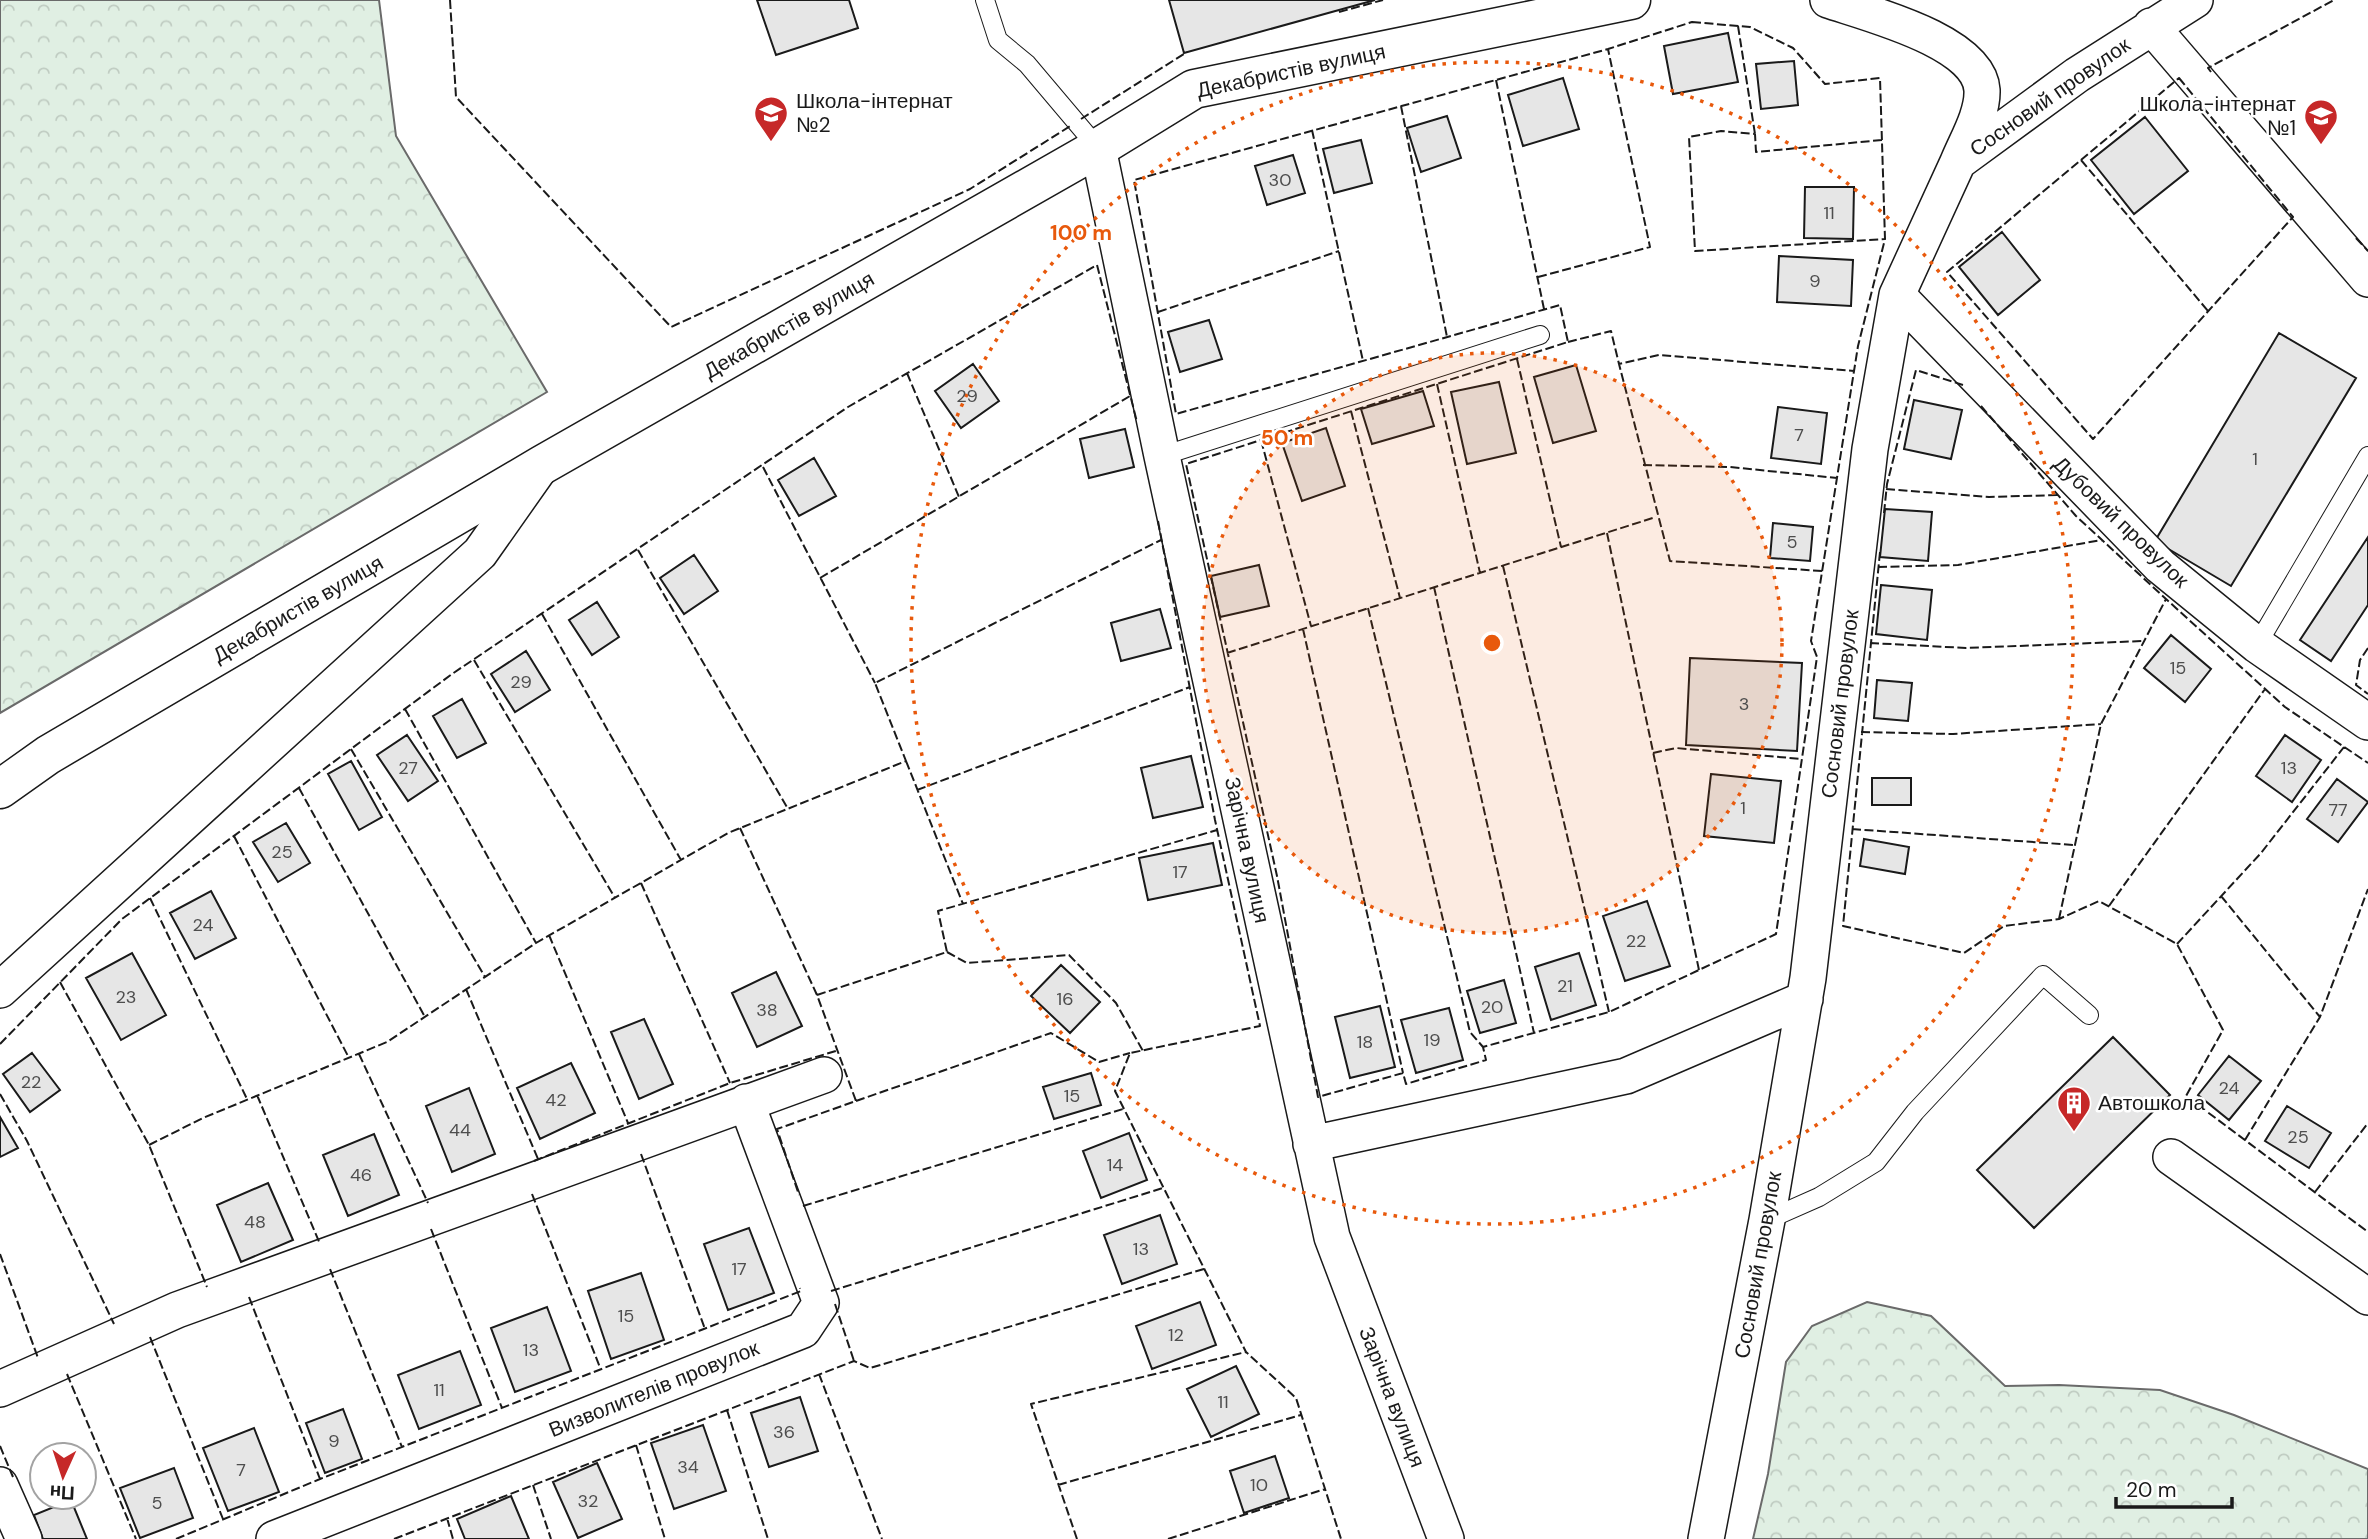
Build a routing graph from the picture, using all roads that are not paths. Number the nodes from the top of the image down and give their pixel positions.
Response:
1 (985, 0) edge
2 (1631, 0) edge
3 (1828, 0) edge
4 (2195, 0) edge
5 (2151, 26) junction
6 (1098, 148) junction
7 (1958, 162) junction
8 (2368, 279) edge
9 (1897, 295) junction
10 (1540, 335) dead end
11 (1161, 456) junction
12 (2368, 456) edge
13 (542, 465) junction
14 (2257, 645) junction
15 (2368, 722) edge
16 (0, 789) edge
17 (0, 990) edge
18 (1805, 999) junction
19 (2089, 1015) dead end
20 (824, 1075) dead end
21 (746, 1102) junction
22 (1311, 1144) junction
23 (2171, 1157) dead end
24 (1767, 1220) junction
25 (2368, 1297) edge
26 (0, 1389) edge
27 (0, 1485) edge
28 (24, 1539) edge
29 (274, 1539) edge
30 (1446, 1539) edge
31 (1706, 1539) edge

1 - 6 lane
2 - 6 street, Декабристів вулиця
3 - 7 street
4 - 5 street, Сосновий провулок
5 - 7 street, Сосновий провулок
5 - 8 street
6 - 11 street, Зарічна вулиця
6 - 13 street, Декабристів вулиця
7 - 9 street, Сосновий провулок
9 - 14 street, Дубовий провулок
9 - 18 street, Сосновий провулок
10 - 11 lane
11 - 22 street, Зарічна вулиця
12 - 14 lane
13 - 16 street, Декабристів вулиця
13 - 17 street
14 - 15 street, Дубовий провулок
18 - 22 street
18 - 24 street, Сосновий провулок
19 - 24 lane
20 - 21 street
21 - 26 street
21 - 29 street, Визволителів провулок
22 - 30 street, Зарічна вулиця
23 - 25 street
24 - 31 street, Сосновий провулок
27 - 28 street

